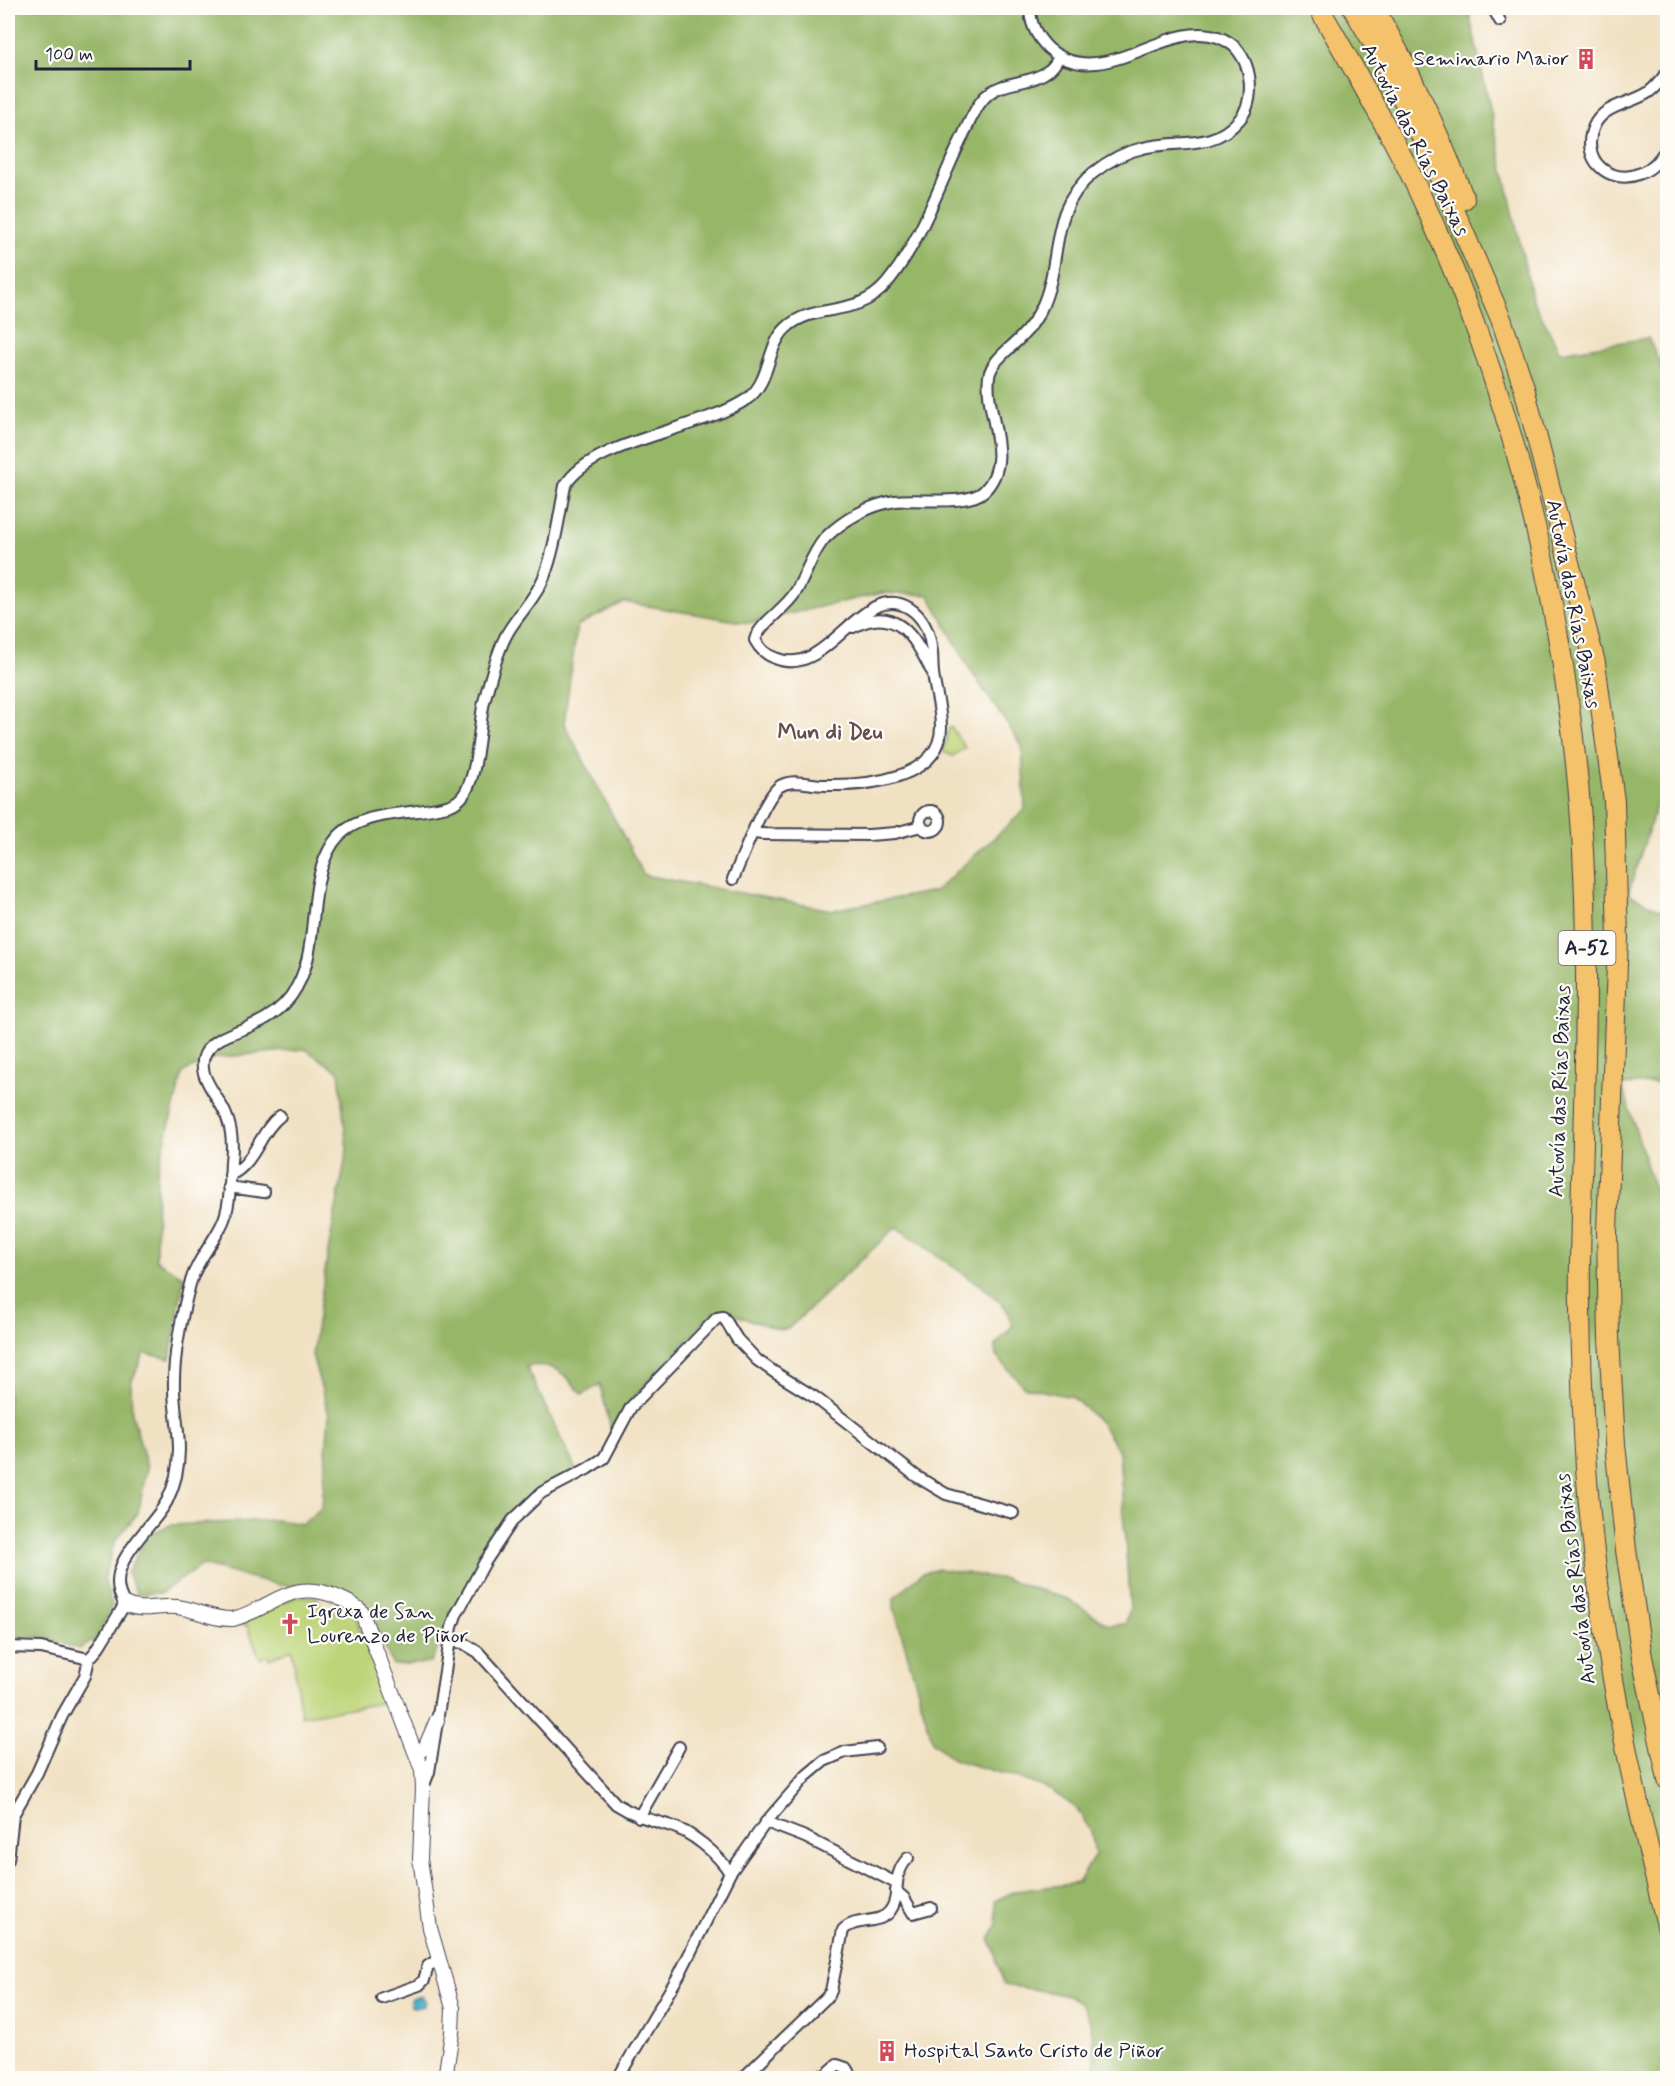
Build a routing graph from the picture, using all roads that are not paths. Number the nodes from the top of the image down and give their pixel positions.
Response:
1 (1030, 8) edge
2 (1319, 8) edge
3 (1353, 8) edge
4 (1374, 8) edge
5 (1493, 8) edge
6 (1500, 21) dead end
7 (1060, 56) junction
8 (1668, 71) edge
9 (1668, 147) edge
10 (1523, 384) junction
11 (903, 605) junction
12 (896, 622) junction
13 (838, 636) junction
14 (933, 673) junction
15 (762, 813) junction
16 (921, 826) dead end
17 (754, 832) junction
18 (783, 833) junction
19 (733, 879) dead end
20 (280, 1116) dead end
21 (230, 1175) junction
22 (229, 1187) junction
23 (264, 1192) dead end
24 (1013, 1514) dead end
25 (125, 1604) junction
26 (450, 1641) junction
27 (8, 1647) edge
28 (88, 1659) junction
29 (437, 1720) junction
30 (679, 1747) dead end
31 (877, 1748) dead end
32 (416, 1753) junction
33 (1668, 1780) edge
34 (423, 1788) junction
35 (639, 1817) junction
36 (766, 1822) junction
37 (908, 1858) dead end
38 (8, 1860) edge
39 (730, 1873) junction
40 (896, 1887) junction
41 (930, 1908) dead end
42 (1668, 1929) edge
43 (439, 1959) junction
44 (382, 1998) dead end
45 (830, 2077) edge
46 (445, 2079) edge
47 (618, 2079) edge
48 (743, 2079) edge
49 (799, 2079) edge
50 (848, 2079) edge

1 - 7 street
2 - 42 highway, Autovía das Rías Baixas / A-52
3 - 10 highway, Autovía das Rías Baixas / A-52
4 - 10 highway
5 - 6 street
7 - 13 street
7 - 21 street
8 - 9 street
10 - 33 highway, Autovía das Rías Baixas / A-52
11 - 12 street
11 - 13 street
11 - 14 street
12 - 13 street
12 - 14 street
14 - 15 street
15 - 17 street
15 - 18 street
16 - 18 street
17 - 18 street
17 - 19 street
20 - 21 street
21 - 22 street
22 - 23 street
22 - 25 street
24 - 26 street
25 - 28 street
25 - 32 street
26 - 29 street
26 - 35 street
27 - 28 street
28 - 38 street
29 - 32 street
29 - 34 street
30 - 35 street
31 - 36 street
32 - 34 street
34 - 43 street
35 - 39 street
36 - 39 street
36 - 40 street
37 - 40 street
39 - 47 street
40 - 41 street
40 - 48 street
43 - 44 street
43 - 46 street
45 - 49 street
45 - 50 street

